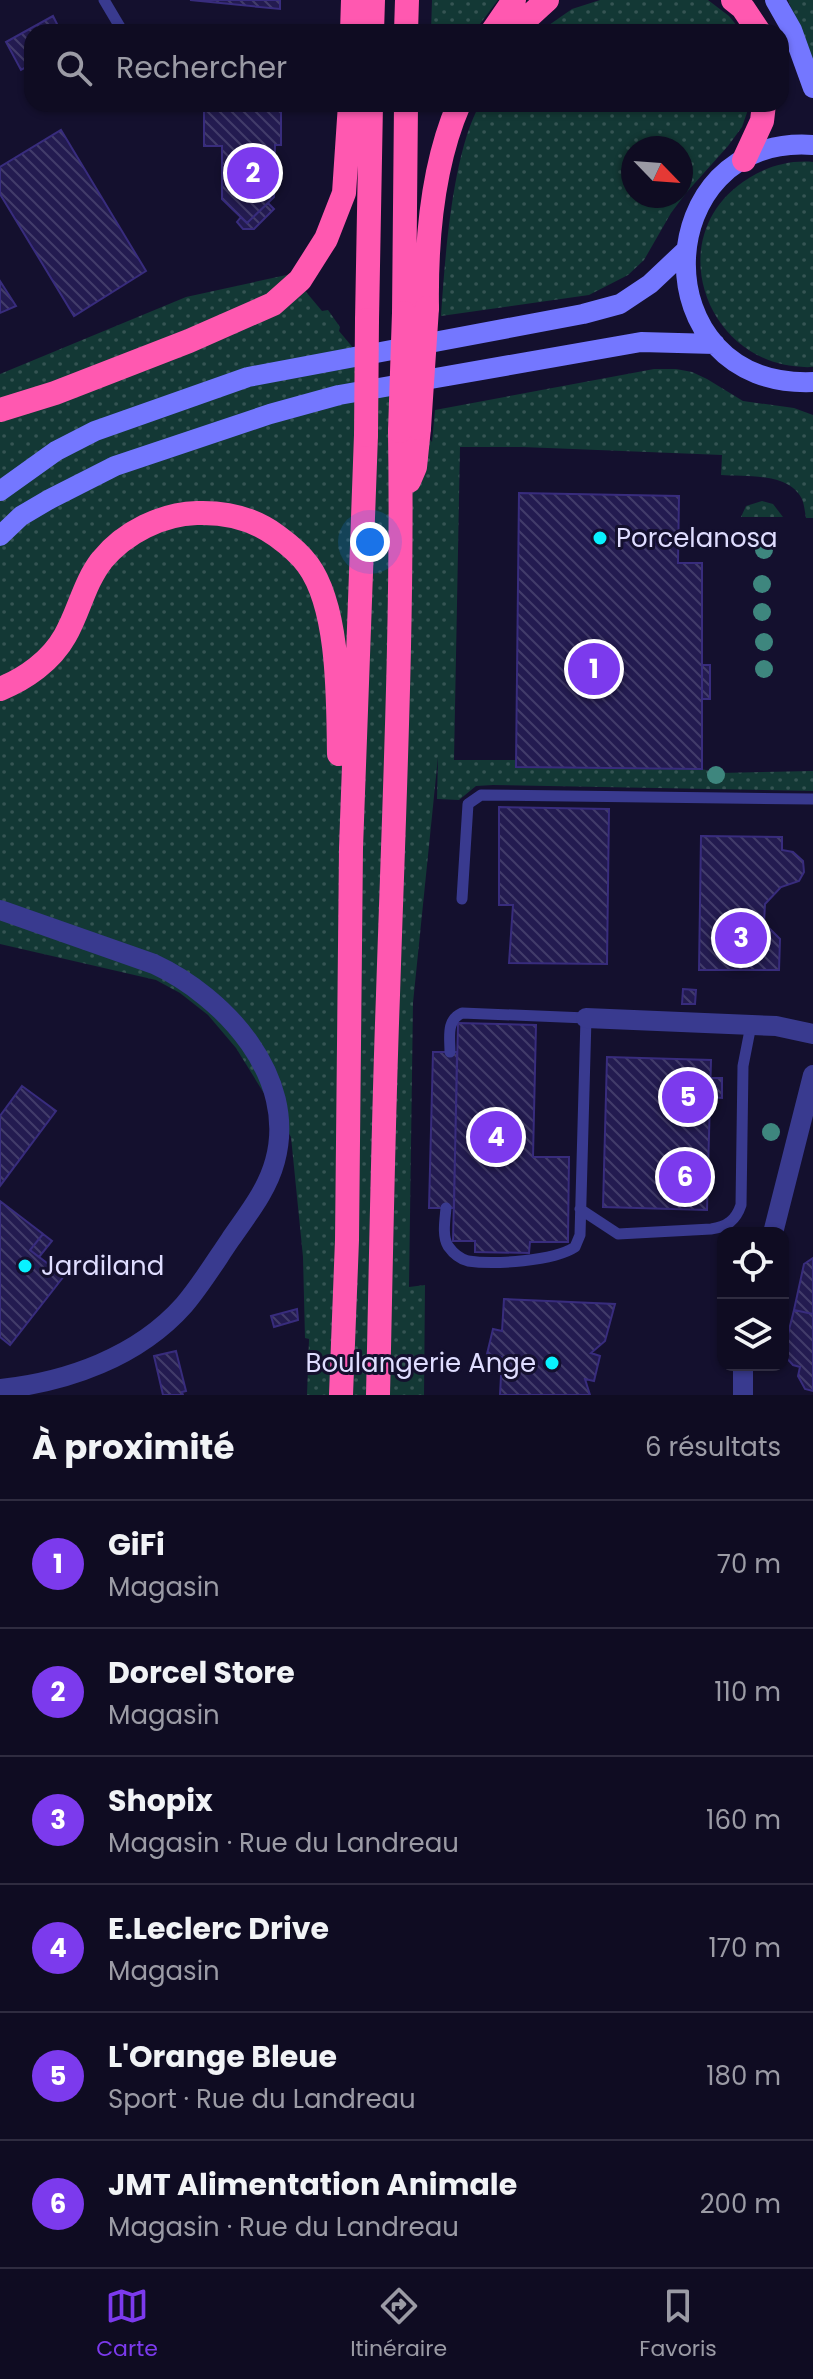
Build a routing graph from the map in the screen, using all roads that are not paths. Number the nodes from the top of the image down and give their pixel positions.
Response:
1 (104, 0) edge
2 (353, 0) edge
3 (373, 0) edge
4 (407, 0) edge
5 (514, 0) edge
6 (547, 0) edge
7 (733, 0) edge
8 (775, 0) edge
9 (118, 24) edge
10 (352, 24) edge
11 (372, 24) edge
12 (406, 24) edge
13 (498, 24) edge
14 (521, 24) edge
15 (754, 24) edge
16 (789, 24) edge
17 (789, 25) edge
18 (813, 88) edge
19 (349, 112) edge
20 (371, 112) edge
21 (406, 112) edge
22 (455, 112) edge
23 (763, 112) edge
24 (813, 145) edge
25 (744, 160) junction
26 (685, 251) junction
27 (415, 311) junction
28 (715, 344) junction
29 (813, 382) edge
30 (0, 410) edge
31 (0, 491) edge
32 (0, 536) edge
33 (0, 689) edge
34 (813, 799) edge
35 (351, 848) junction
36 (462, 899) dead end
37 (0, 910) edge
38 (586, 1018) junction
39 (751, 1025) junction
40 (813, 1034) edge
41 (450, 1052) dead end
42 (813, 1075) edge
43 (446, 1208) dead end
44 (580, 1209) junction
45 (775, 1227) edge
46 (743, 1371) edge
47 (0, 1389) edge
48 (341, 1395) edge
49 (378, 1395) edge
50 (743, 1395) edge

1 - 9 lane
2 - 10 highway
3 - 11 highway
4 - 12 highway
5 - 13 highway
6 - 14 highway
7 - 15 highway
8 - 16 main road
17 - 18 main road
19 - 30 highway
20 - 35 highway, bridge
21 - 27 highway
22 - 27 highway
23 - 25 highway
24 - 25 main road
25 - 26 main road
26 - 28 main road
26 - 31 main road
27 - 49 highway, bridge
28 - 29 main road
28 - 32 main road
33 - 35 highway
34 - 36 lane
35 - 48 highway
37 - 47 street
38 - 39 street
38 - 41 lane
38 - 44 lane
39 - 40 street
39 - 44 lane
42 - 45 street
43 - 44 lane
46 - 50 street

